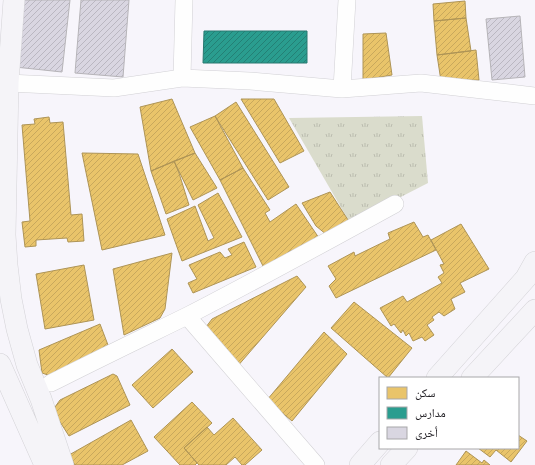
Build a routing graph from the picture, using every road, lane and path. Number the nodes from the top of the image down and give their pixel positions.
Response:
1 (14, 0) edge
2 (184, 0) edge
3 (347, 0) edge
4 (182, 78) junction
5 (8, 83) junction
6 (342, 89) junction
7 (535, 96) edge
8 (395, 204) dead end
9 (535, 262) edge
10 (535, 310) edge
11 (187, 316) junction
12 (0, 364) edge
13 (438, 377) edge
14 (473, 377) edge
15 (51, 382) dead end
16 (379, 443) edge
17 (406, 449) edge
18 (44, 465) edge
19 (63, 465) edge
20 (316, 465) edge
21 (360, 465) edge
22 (391, 465) edge

1 - 5 main road
2 - 4 street
3 - 6 street
4 - 5 street
4 - 6 street
5 - 19 main road
6 - 7 street
8 - 11 street
9 - 13 main road
10 - 14 main road
11 - 15 street
11 - 20 street
12 - 18 main road
16 - 21 main road
17 - 22 main road

